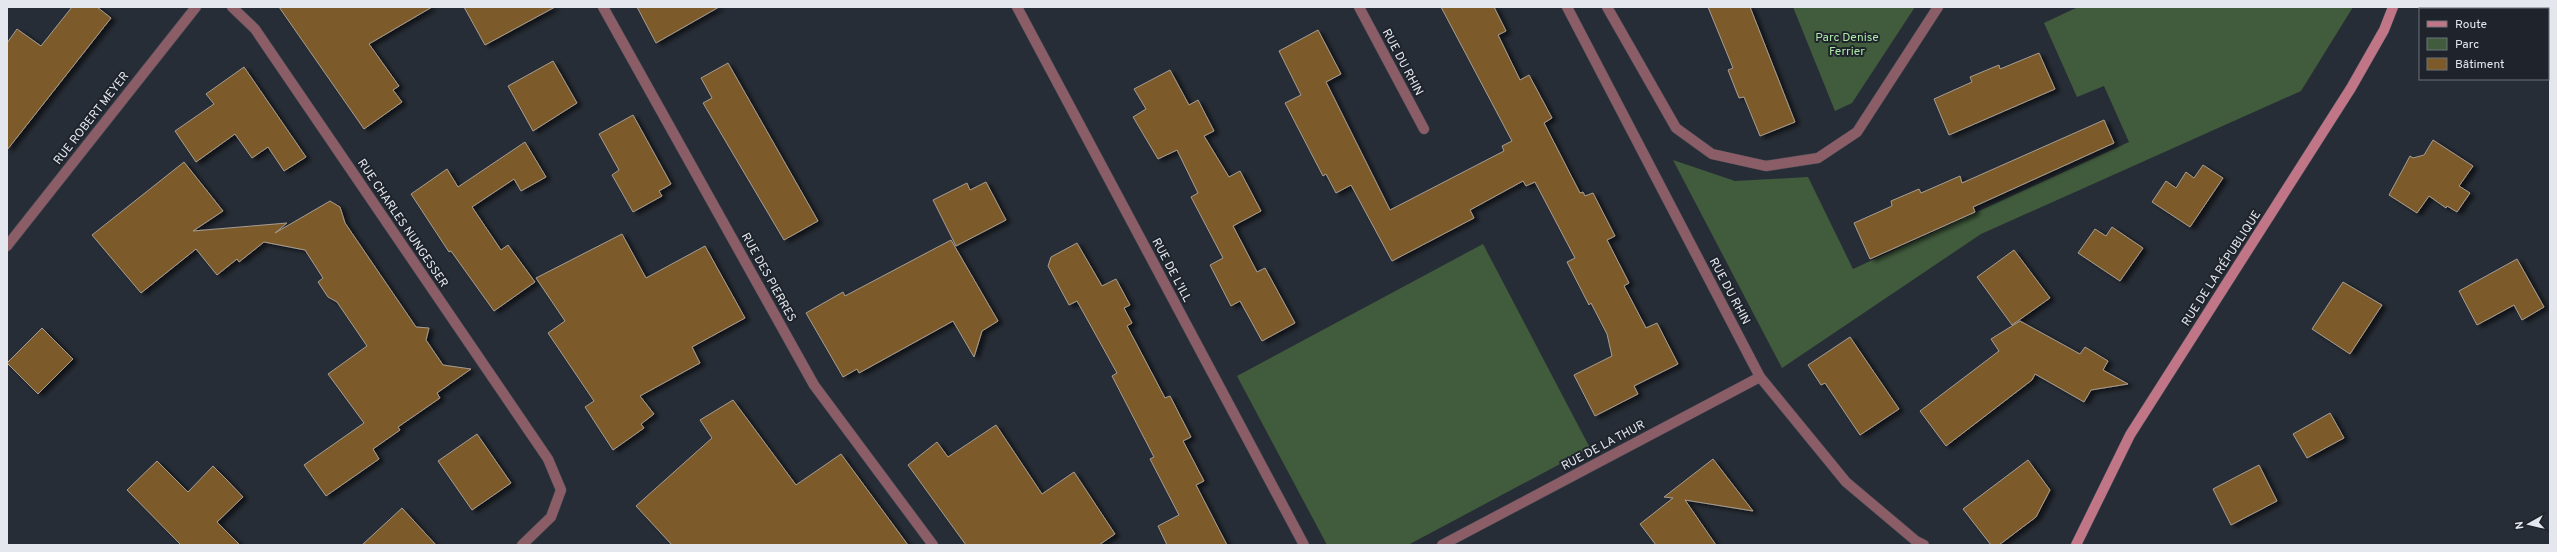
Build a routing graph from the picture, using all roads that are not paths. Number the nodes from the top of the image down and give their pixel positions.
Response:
1 (196, 7) edge
2 (232, 7) edge
3 (603, 7) edge
4 (1017, 7) edge
5 (1359, 7) edge
6 (1567, 7) edge
7 (1607, 7) edge
8 (1938, 7) edge
9 (2393, 7) edge
10 (1424, 129) dead end
11 (7, 246) edge
12 (1760, 377) junction
13 (1461, 541) edge
14 (522, 545) edge
15 (933, 545) edge
16 (1304, 545) edge
17 (1442, 545) edge
18 (1924, 545) edge
19 (2076, 545) edge

1 - 11 street, RUE ROBERT MEYER
2 - 14 street, RUE CHARLES NUNGESSER
3 - 15 street, RUE DES PIERRES
4 - 16 street, RUE DE L'ILL
5 - 10 street, RUE DU RHIN
6 - 12 street, RUE DU RHIN
7 - 8 street
9 - 19 main road, RUE DE LA RÉPUBLIQUE
12 - 13 street, RUE DE LA THUR
12 - 18 street, RUE DU RHIN
13 - 17 street, RUE DE LA THUR

